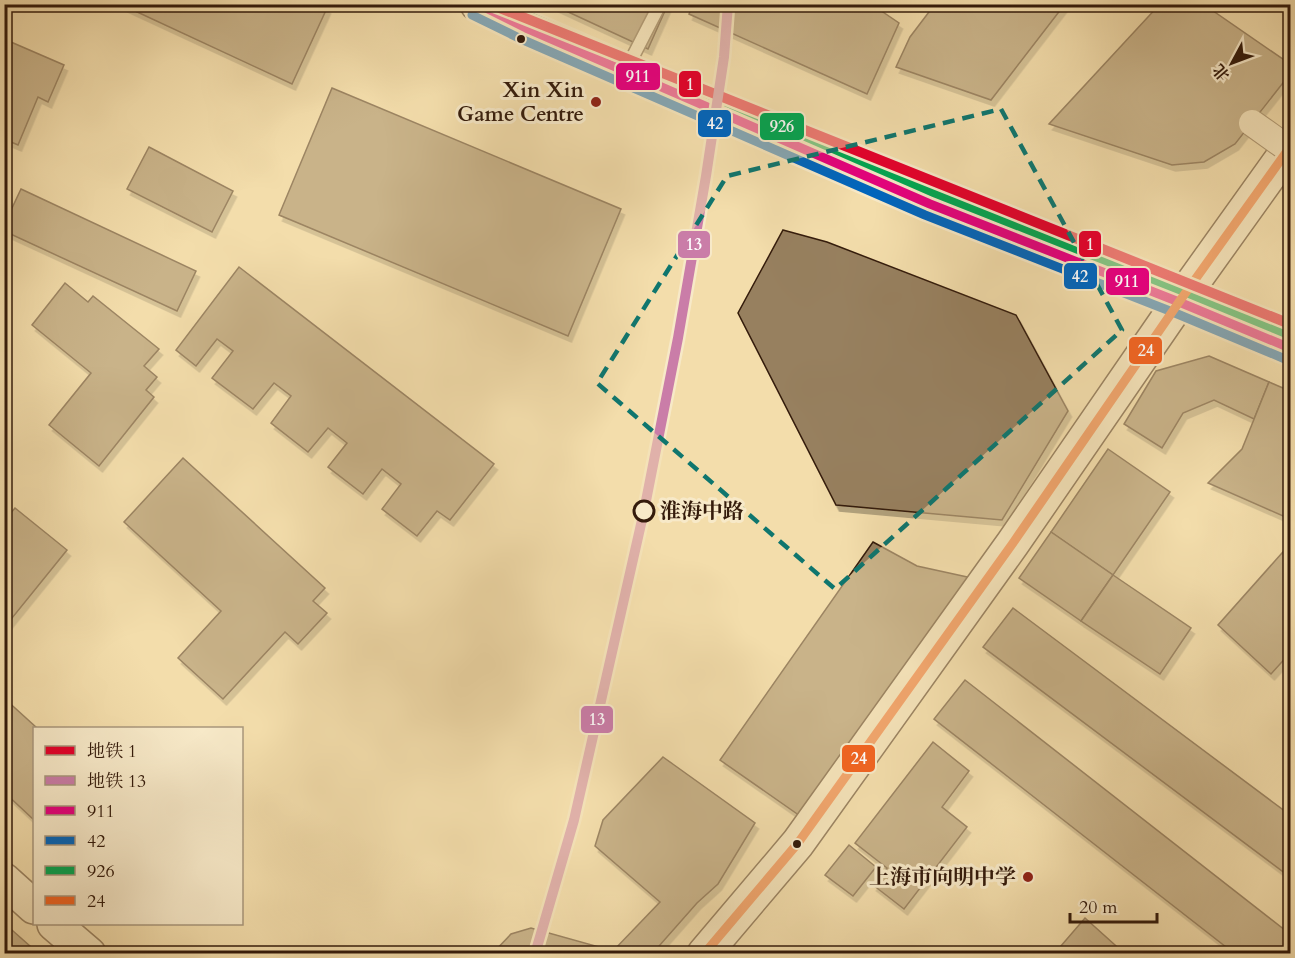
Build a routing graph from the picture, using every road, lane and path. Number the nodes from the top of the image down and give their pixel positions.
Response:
1 (477, 4) edge
2 (660, 4) edge
3 (626, 70) junction
4 (1252, 123) dead end
5 (1290, 148) edge
6 (1179, 302) junction
7 (1290, 348) edge
8 (4, 880) edge
9 (33, 906) edge
10 (55, 925) edge
11 (89, 954) edge
12 (704, 954) edge

1 - 3 main road
2 - 3 lane
3 - 6 main road
4 - 5 street, bridge
5 - 6 main road
6 - 7 main road
6 - 12 main road
8 - 9 main road
10 - 11 main road

